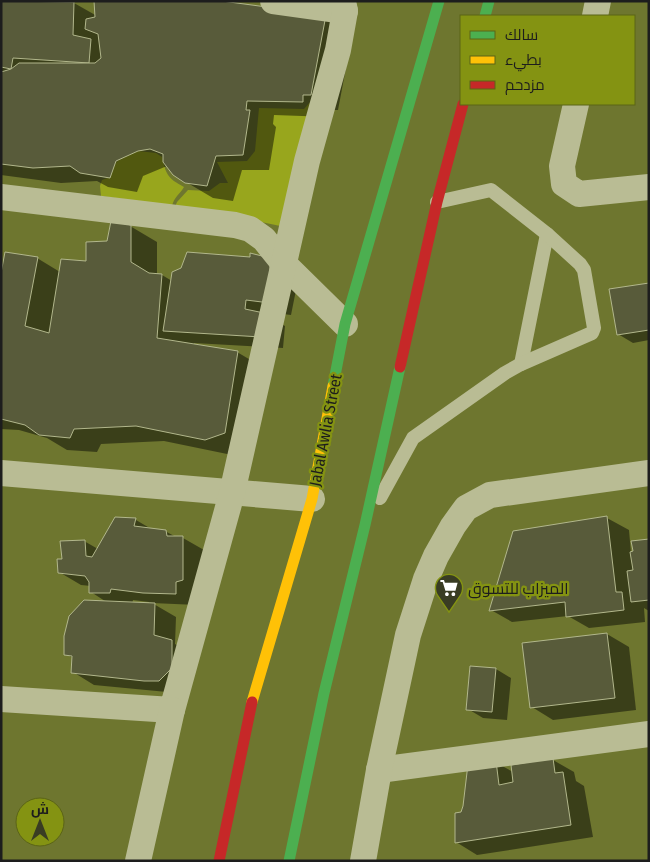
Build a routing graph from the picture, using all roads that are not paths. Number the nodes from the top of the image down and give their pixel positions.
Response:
1 (273, 1) edge
2 (439, 1) edge
3 (489, 1) edge
4 (598, 1) edge
5 (344, 6) edge
6 (486, 15) edge
7 (595, 15) edge
8 (462, 105) edge
9 (576, 105) edge
10 (649, 187) edge
11 (1, 197) edge
12 (437, 202) junction
13 (547, 234) junction
14 (284, 264) junction
15 (345, 324) junction
16 (520, 364) junction
17 (1, 473) edge
18 (649, 473) edge
19 (232, 493) junction
20 (312, 499) junction
21 (364, 525) junction
22 (1, 699) edge
23 (172, 710) junction
24 (649, 734) edge
25 (379, 770) junction
26 (138, 861) edge
27 (219, 861) edge
28 (289, 861) edge
29 (364, 861) edge

1 - 5 street
2 - 15 main road, Jabal Awlia Street
3 - 6 main road
4 - 7 street
5 - 14 street
8 - 12 main road
9 - 10 street
11 - 14 street
12 - 13 lane
12 - 21 main road
13 - 16 lane
13 - 16 lane
14 - 15 street
14 - 19 street
15 - 20 main road, Jabal Awlia Street
16 - 21 lane
17 - 19 street
18 - 25 street
19 - 20 street
19 - 23 street
20 - 27 main road, Jabal Awlia Street
21 - 28 main road
22 - 23 street
23 - 26 street
24 - 25 street
25 - 29 street

